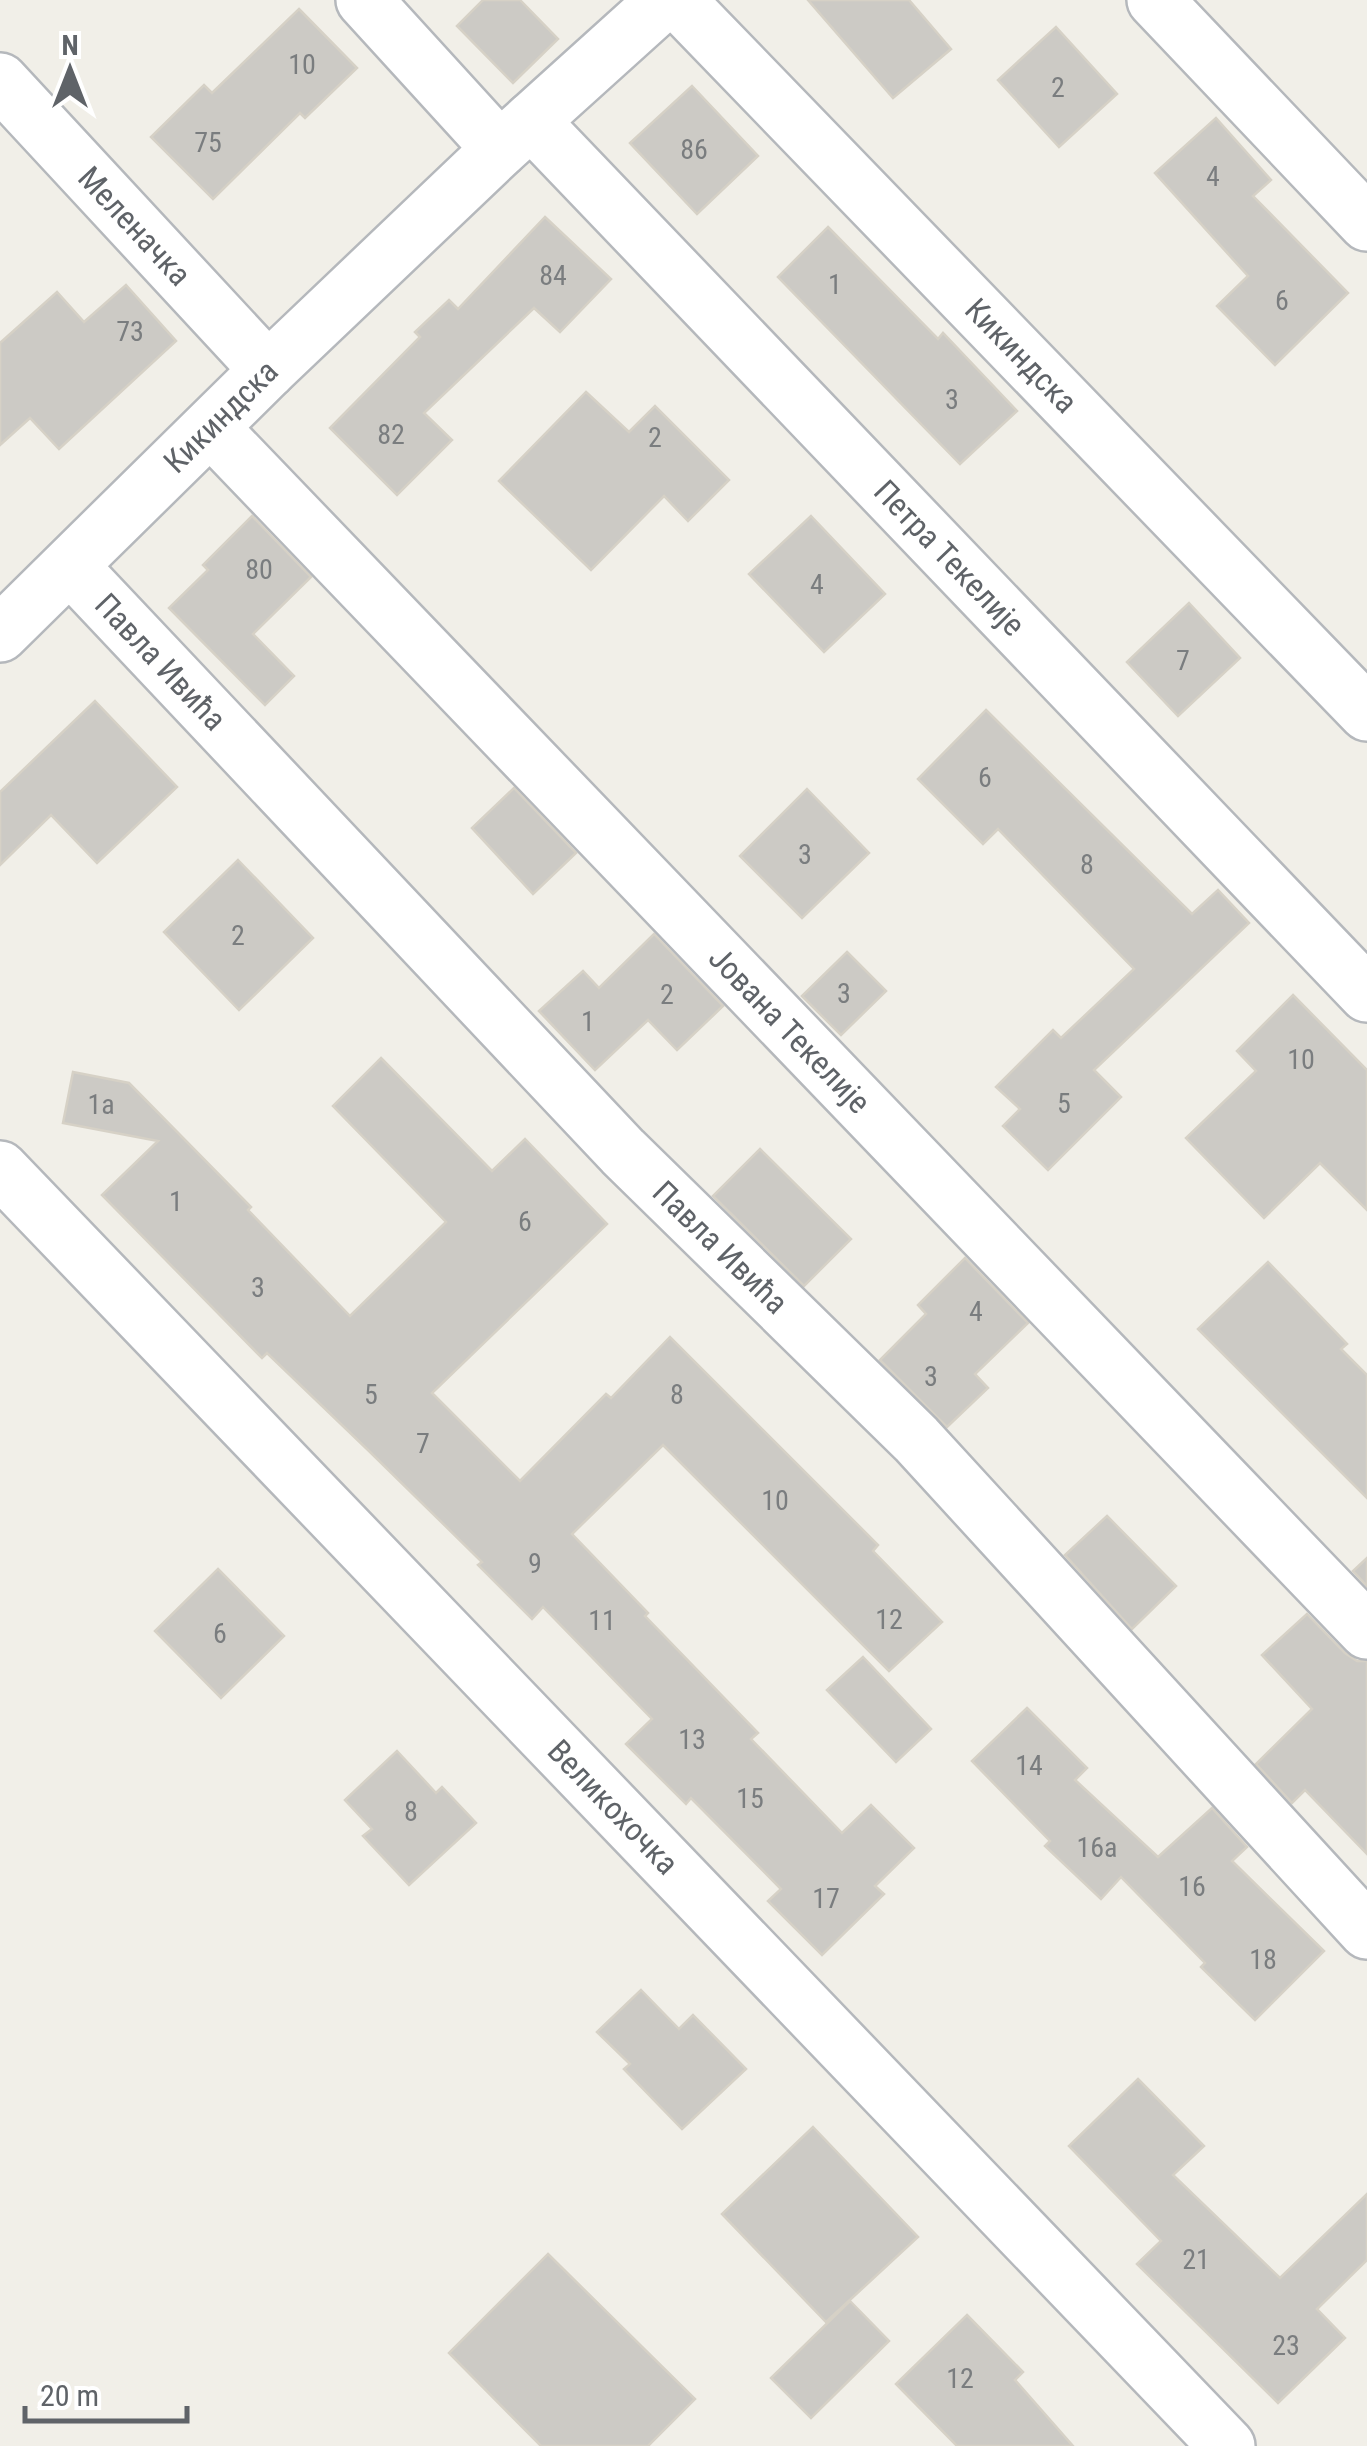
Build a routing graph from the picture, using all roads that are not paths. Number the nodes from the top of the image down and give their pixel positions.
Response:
1 (364, 0) edge
2 (665, 0) edge
3 (677, 0) edge
4 (1155, 0) edge
5 (0, 81) edge
6 (516, 135) junction
7 (1367, 224) edge
8 (268, 370) junction
9 (211, 428) junction
10 (70, 566) junction
11 (0, 634) edge
12 (1367, 713) edge
13 (1367, 994) edge
14 (0, 1169) edge
15 (1367, 1632) edge
16 (1367, 1930) edge
17 (1228, 2446) edge

1 - 6 street, Петра Текелије
2 - 6 street, Кикиндска
3 - 12 street, Кикиндска
4 - 7 street
5 - 8 street, Меленачка
6 - 8 street, Кикиндска
6 - 13 street, Петра Текелије
8 - 9 street, Кикиндска
9 - 10 street, Кикиндска
9 - 15 street, Јована Текелије
10 - 11 street, Кикиндска
10 - 16 street, Павла Ивића
14 - 17 street, Великохочка

